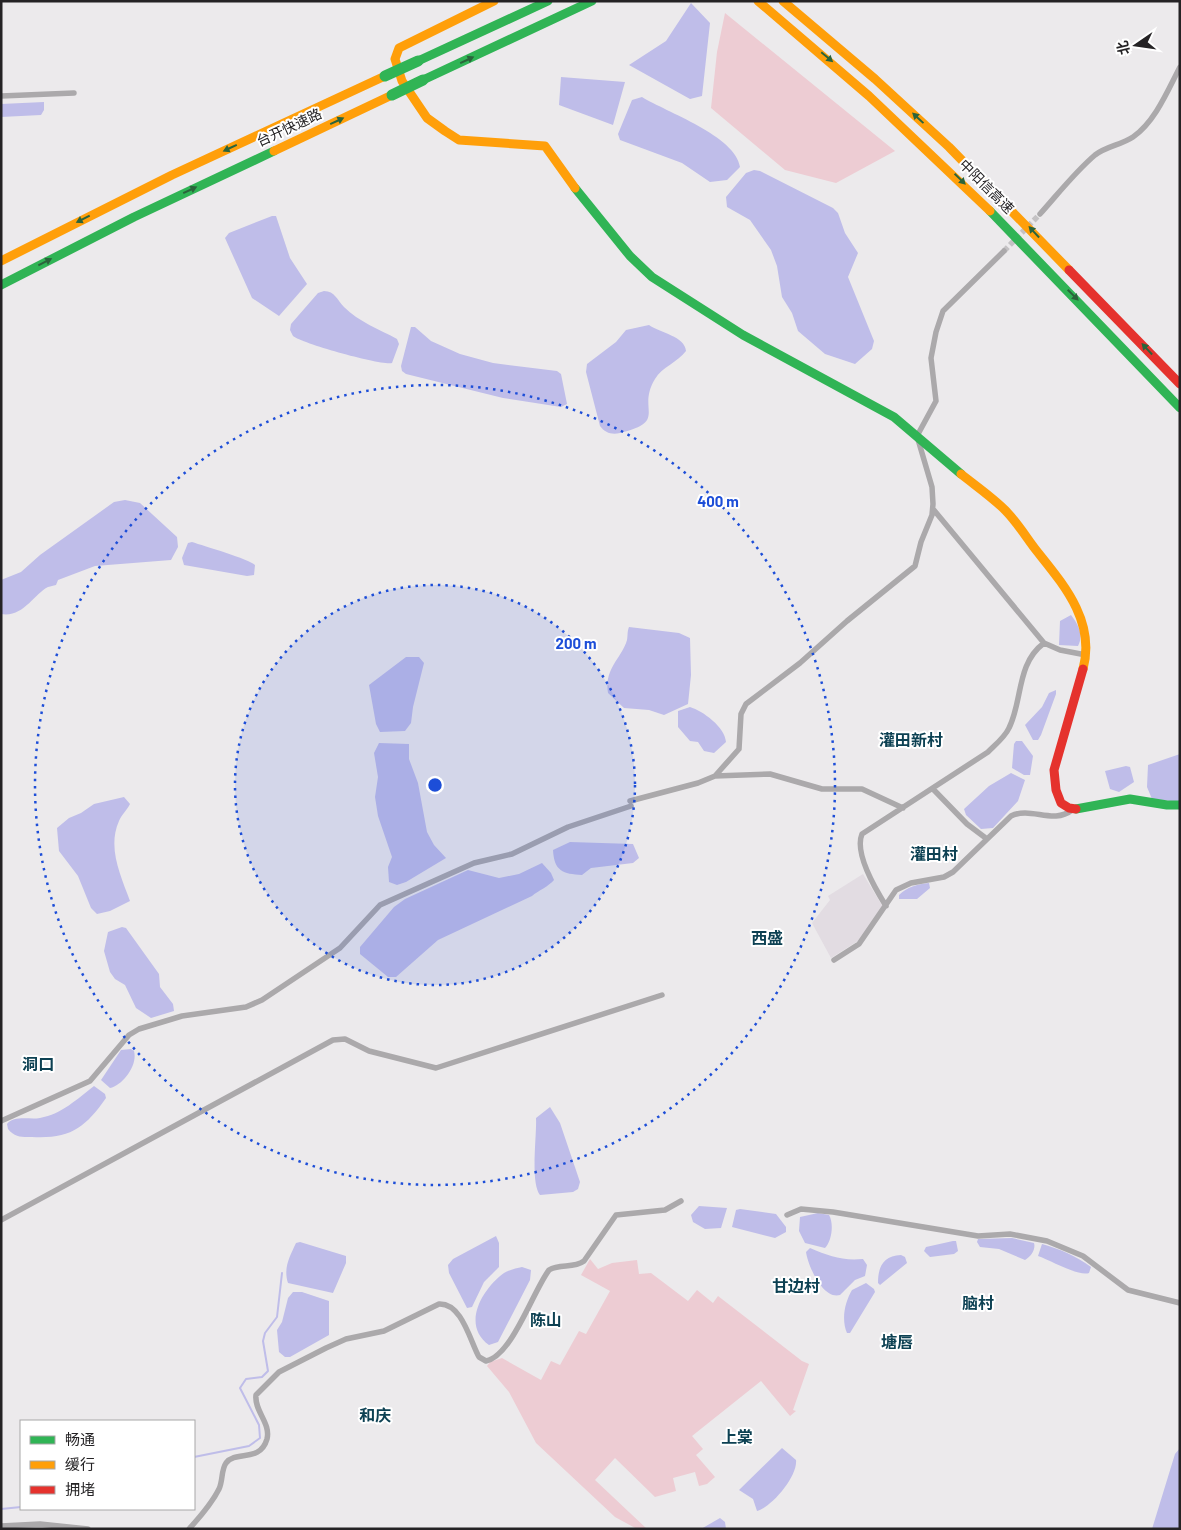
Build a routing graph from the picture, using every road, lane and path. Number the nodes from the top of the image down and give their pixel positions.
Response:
1 (494, 1) edge
2 (592, 1) edge
3 (758, 1) edge
4 (783, 1) edge
5 (544, 3) edge
6 (548, 21) junction
7 (1180, 67) edge
8 (74, 93) dead end
9 (1, 96) edge
10 (1040, 214) tunnel mouth
11 (1004, 251) tunnel mouth
12 (1, 261) edge
13 (1, 285) edge
14 (1180, 384) edge
15 (1180, 408) edge
16 (917, 436) junction
17 (933, 509) junction
18 (1044, 643) junction
19 (1086, 655) junction
20 (715, 776) junction
21 (933, 789) junction
22 (1180, 805) edge
23 (903, 808) junction
24 (1072, 810) junction
25 (987, 839) junction
26 (886, 906) junction
27 (834, 960) dead end
28 (662, 995) dead end
29 (1, 1121) edge
30 (681, 1201) dead end
31 (786, 1215) dead end
32 (1, 1220) edge
33 (1180, 1303) edge
34 (1, 1526) edge
35 (88, 1529) edge
36 (189, 1529) edge

1 - 16 main road
2 - 6 main road, 台开快速路
3 -> 15 main road, 中阳信高速
14 -> 4 main road, 中阳信高速
5 - 6 main road
5 -> 12 main road, 台开快速路, bridge
13 -> 6 main road, 台开快速路, bridge
7 - 10 street
8 - 9 street
11 - 16 street
16 - 17 street
16 - 19 main road
17 - 18 street
17 - 20 street
18 - 19 street
18 - 21 street
19 - 24 main road
20 - 23 street
20 - 29 street
21 - 23 street
21 - 25 street
22 - 24 main road
23 - 26 street
24 - 25 street
25 - 26 street
26 - 27 street
28 - 32 street
30 - 36 street
31 - 33 street
34 - 35 street

